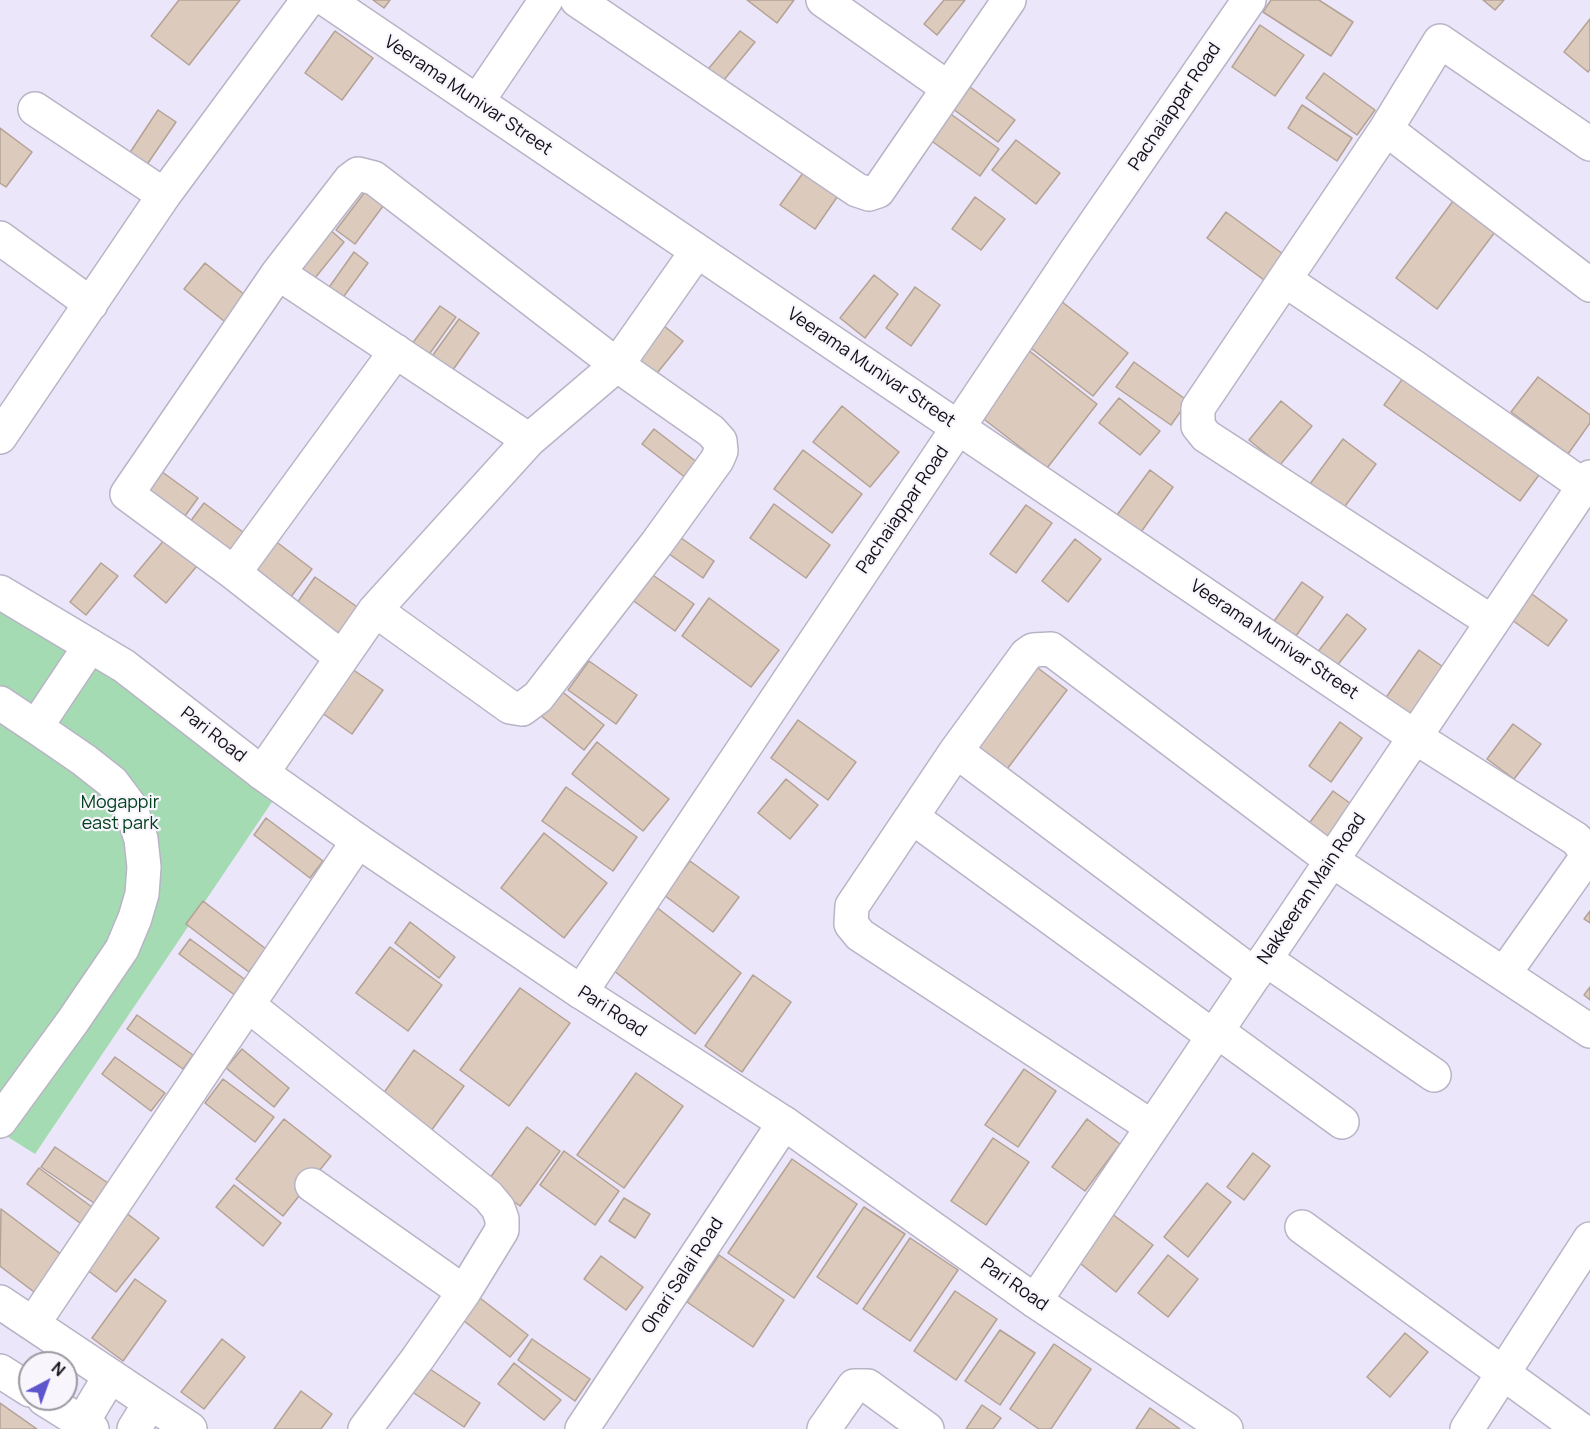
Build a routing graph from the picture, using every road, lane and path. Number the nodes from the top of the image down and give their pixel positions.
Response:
1 (308, 0) edge
2 (327, 0) edge
3 (546, 0) edge
4 (578, 0) edge
5 (823, 0) edge
6 (1009, 0) edge
7 (1249, 0) edge
8 (948, 88) junction
9 (477, 102) junction
10 (35, 109) dead end
11 (1386, 129) junction
12 (1590, 144) edge
13 (164, 195) junction
14 (0, 238) edge
15 (697, 251) junction
16 (278, 273) junction
17 (1285, 280) junction
18 (1590, 285) edge
19 (91, 304) junction
20 (396, 351) junction
21 (617, 365) junction
22 (10, 403) edge
23 (959, 427) junction
24 (0, 437) edge
25 (529, 441) junction
26 (1587, 482) edge
27 (234, 573) junction
28 (0, 592) edge
29 (375, 610) junction
30 (1492, 622) junction
31 (90, 646) junction
32 (341, 657) junction
33 (0, 703) edge
34 (36, 727) junction
35 (1415, 736) junction
36 (956, 751) junction
37 (262, 773) junction
38 (912, 817) junction
39 (358, 841) junction
40 (1331, 860) junction
41 (1260, 967) junction
42 (1504, 974) junction
43 (581, 992) junction
44 (248, 1005) junction
45 (1590, 1031) edge
46 (1215, 1034) junction
47 (1434, 1076) dead end
48 (0, 1121) edge
49 (1342, 1122) dead end
50 (784, 1123) junction
51 (1152, 1127) junction
52 (312, 1185) dead end
53 (1302, 1227) dead end
54 (1590, 1239) edge
55 (464, 1292) junction
56 (1035, 1300) junction
57 (0, 1302) edge
58 (33, 1324) junction
59 (0, 1371) edge
60 (1502, 1372) junction
61 (110, 1376) junction
62 (18, 1382) edge
63 (63, 1411) edge
64 (142, 1416) edge
65 (87, 1426) edge
66 (1213, 1426) edge
67 (190, 1429) edge
68 (365, 1429) edge
69 (582, 1429) edge
70 (824, 1429) edge
71 (927, 1429) edge
72 (1467, 1429) edge
73 (1580, 1429) edge

1 - 13 street
2 - 9 street, Veerama Munivar Street
3 - 9 street
4 - 8 street
5 - 8 street
6 - 8 street
7 - 23 street, Pachaiappar Road
9 - 15 street, Veerama Munivar Street
10 - 13 street
11 - 12 street
11 - 17 street
11 - 18 street
13 - 19 street
14 - 19 street
15 - 21 street
15 - 23 street, Veerama Munivar Street
16 - 20 street
16 - 21 street
16 - 27 street
17 - 26 street
17 - 30 street
19 - 22 street
20 - 25 street
20 - 27 street
21 - 25 street
21 - 29 street
22 - 24 street
23 - 35 street, Veerama Munivar Street
23 - 43 street, Pachaiappar Road
25 - 29 street
26 - 30 street, Nakkeeran Main Road
27 - 32 street
28 - 31 street, Pari Road
29 - 32 street
30 - 35 street, Nakkeeran Main Road
31 - 34 street
31 - 37 street, Pari Road
32 - 37 street
33 - 34 street
34 - 48 street
35 - 40 street, Nakkeeran Main Road
35 - 42 street, Veerama Munivar Street
36 - 38 street
36 - 40 street
36 - 41 street
37 - 39 street, Pari Road
38 - 46 street
38 - 51 street
39 - 43 street, Pari Road
39 - 44 street
40 - 41 street, Nakkeeran Main Road
40 - 42 street
41 - 46 street, Nakkeeran Main Road
41 - 47 street
42 - 45 street
43 - 50 street, Pari Road
44 - 55 street
44 - 58 street
46 - 49 street
46 - 51 street, Nakkeeran Main Road
50 - 56 street, Pari Road
50 - 69 street, Ohari Salai Road
51 - 56 street, Nakkeeran Main Road
52 - 55 street
53 - 60 street
54 - 60 street
55 - 68 street
56 - 66 street, Pari Road
57 - 58 street
58 - 61 street
59 - 62 street
60 - 72 street
60 - 73 street
61 - 64 street
61 - 65 street
63 - 65 street
64 - 67 street
70 - 71 street

